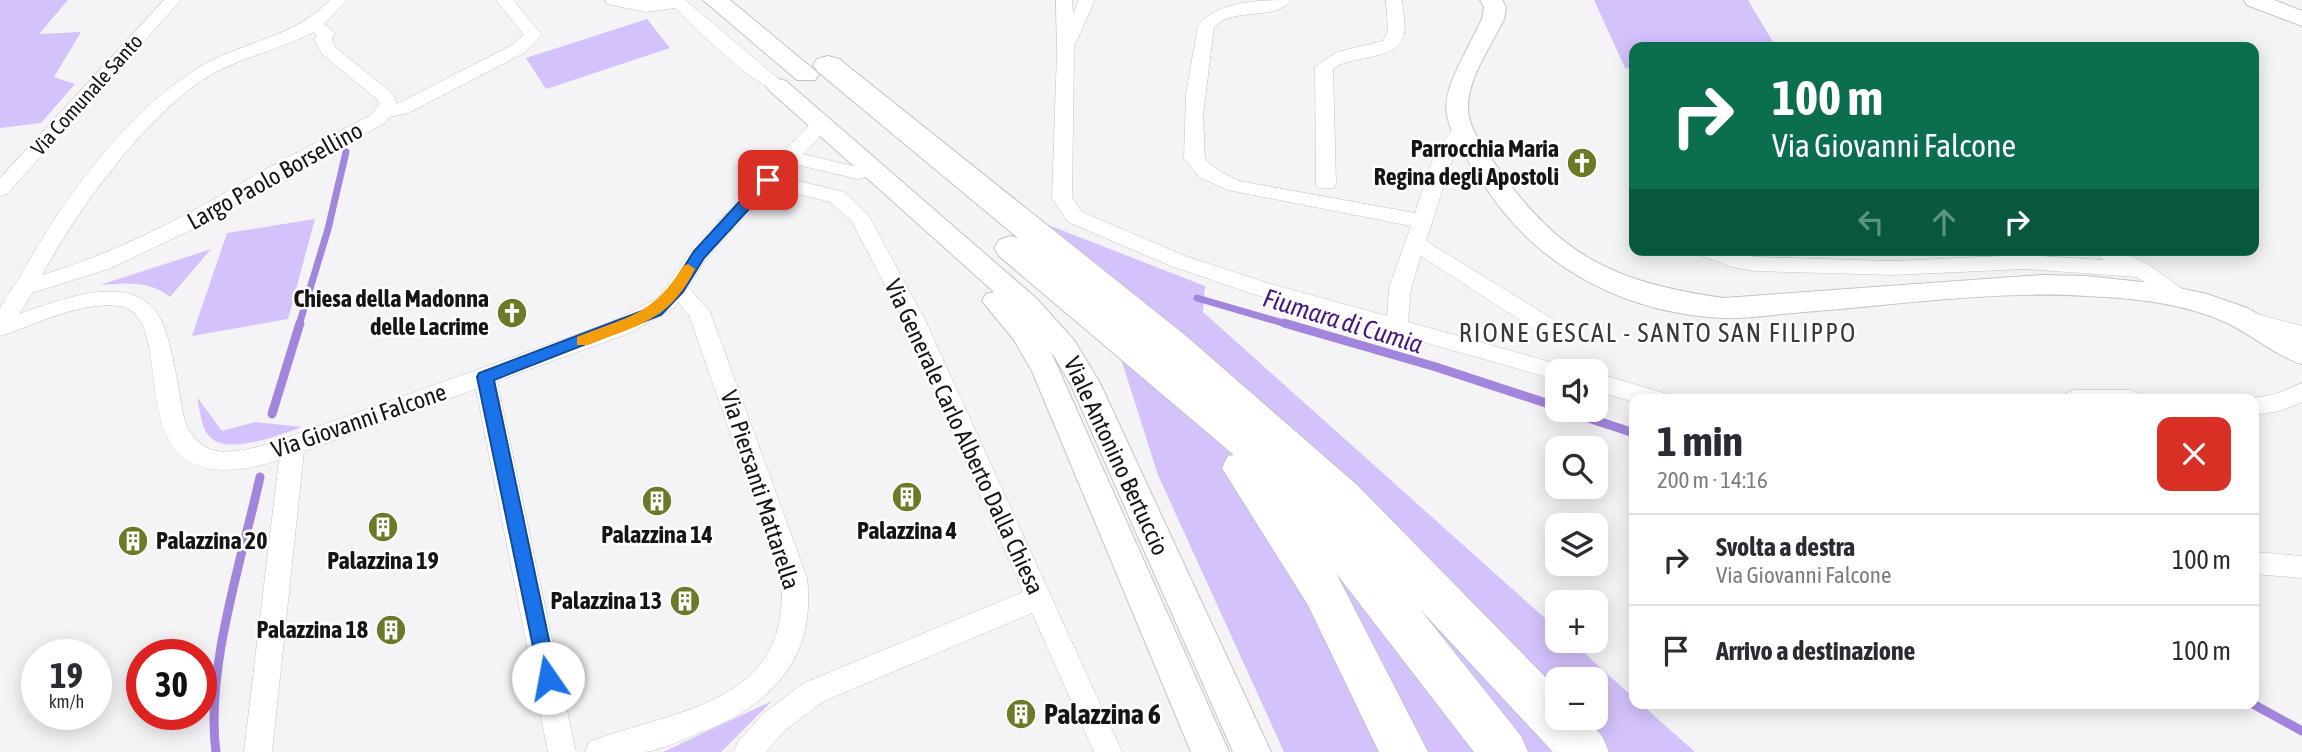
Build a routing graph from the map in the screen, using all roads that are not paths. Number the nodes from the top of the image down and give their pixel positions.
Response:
1 (173, 0) edge
2 (339, 0) edge
3 (504, 0) edge
4 (613, 0) edge
5 (715, 0) edge
6 (743, 0) edge
7 (1064, 0) edge
8 (1087, 0) edge
9 (1284, 0) edge
10 (1394, 0) edge
11 (1491, 0) edge
12 (2255, 0) edge
13 (683, 2) edge
14 (2302, 19) edge
15 (315, 26) junction
16 (1066, 53) junction
17 (804, 75) junction
18 (384, 112) junction
19 (817, 128) junction
20 (1462, 130) junction
21 (789, 158) junction
22 (858, 173) junction
23 (768, 180) junction
24 (1326, 184) dead end
25 (0, 190) edge
26 (1422, 221) junction
27 (1415, 243) junction
28 (1721, 256) edge
29 (2113, 256) edge
30 (1982, 257) edge
31 (2142, 270) junction
32 (26, 287) junction
33 (678, 289) junction
34 (2186, 300) junction
35 (2246, 320) junction
36 (0, 326) edge
37 (1397, 327) junction
38 (1548, 327) dead end
39 (2302, 334) edge
40 (2302, 353) edge
41 (1147, 362) junction
42 (1545, 368) edge
43 (485, 377) junction
44 (1608, 385) edge
45 (2302, 392) edge
46 (1638, 394) edge
47 (2259, 406) edge
48 (1258, 422) junction
49 (293, 446) junction
50 (2259, 563) edge
51 (2302, 567) edge
52 (1038, 598) junction
53 (258, 752) edge
54 (562, 752) edge
55 (599, 752) edge
56 (748, 752) edge
57 (1108, 752) edge
58 (1210, 752) edge
59 (1252, 752) edge
60 (1404, 752) edge
61 (1504, 752) edge
62 (1530, 752) edge
63 (1585, 752) edge

1 - 25 street, Via Comunale Santo
2 - 15 street
3 - 18 street
4 - 13 street
5 - 17 main road
6 - 17 main road
7 - 16 street
8 - 16 street
9 - 26 street
10 - 24 street
11 - 20 street
12 - 14 street
13 - 17 street
15 - 18 street, Largo Paolo Borsellino
15 - 32 street
16 - 37 street
17 - 19 street
17 - 41 highway
17 - 48 highway
18 - 32 street, Largo Paolo Borsellino
19 - 21 street, Via Giovanni Falcone
19 - 22 street, Viale Antonino Bertuccio
19 - 59 street, Viale Antonino Bertuccio
20 - 26 street
20 - 34 street
21 - 22 street
21 - 23 street, Via Giovanni Falcone
22 - 58 street, Viale Antonino Bertuccio
23 - 33 street, Via Giovanni Falcone
23 - 52 street, Via Generale Carlo Alberto Dalla Chiesa
26 - 27 street
27 - 37 street
27 - 38 street
28 - 30 street
29 - 31 street
30 - 31 street
31 - 34 street
32 - 36 street
33 - 43 street, Via Giovanni Falcone
33 - 55 street, Via Piersanti Mattarella
34 - 35 street
35 - 39 street
35 - 40 street
36 - 49 street, Via Giovanni Falcone
37 - 42 street
41 - 60 highway
41 - 61 highway
43 - 49 street, Via Giovanni Falcone
43 - 54 street
44 - 46 street
45 - 47 street
48 - 62 highway
48 - 63 highway
49 - 53 street
50 - 51 street
52 - 56 street
52 - 57 street, Via Generale Carlo Alberto Dalla Chiesa

